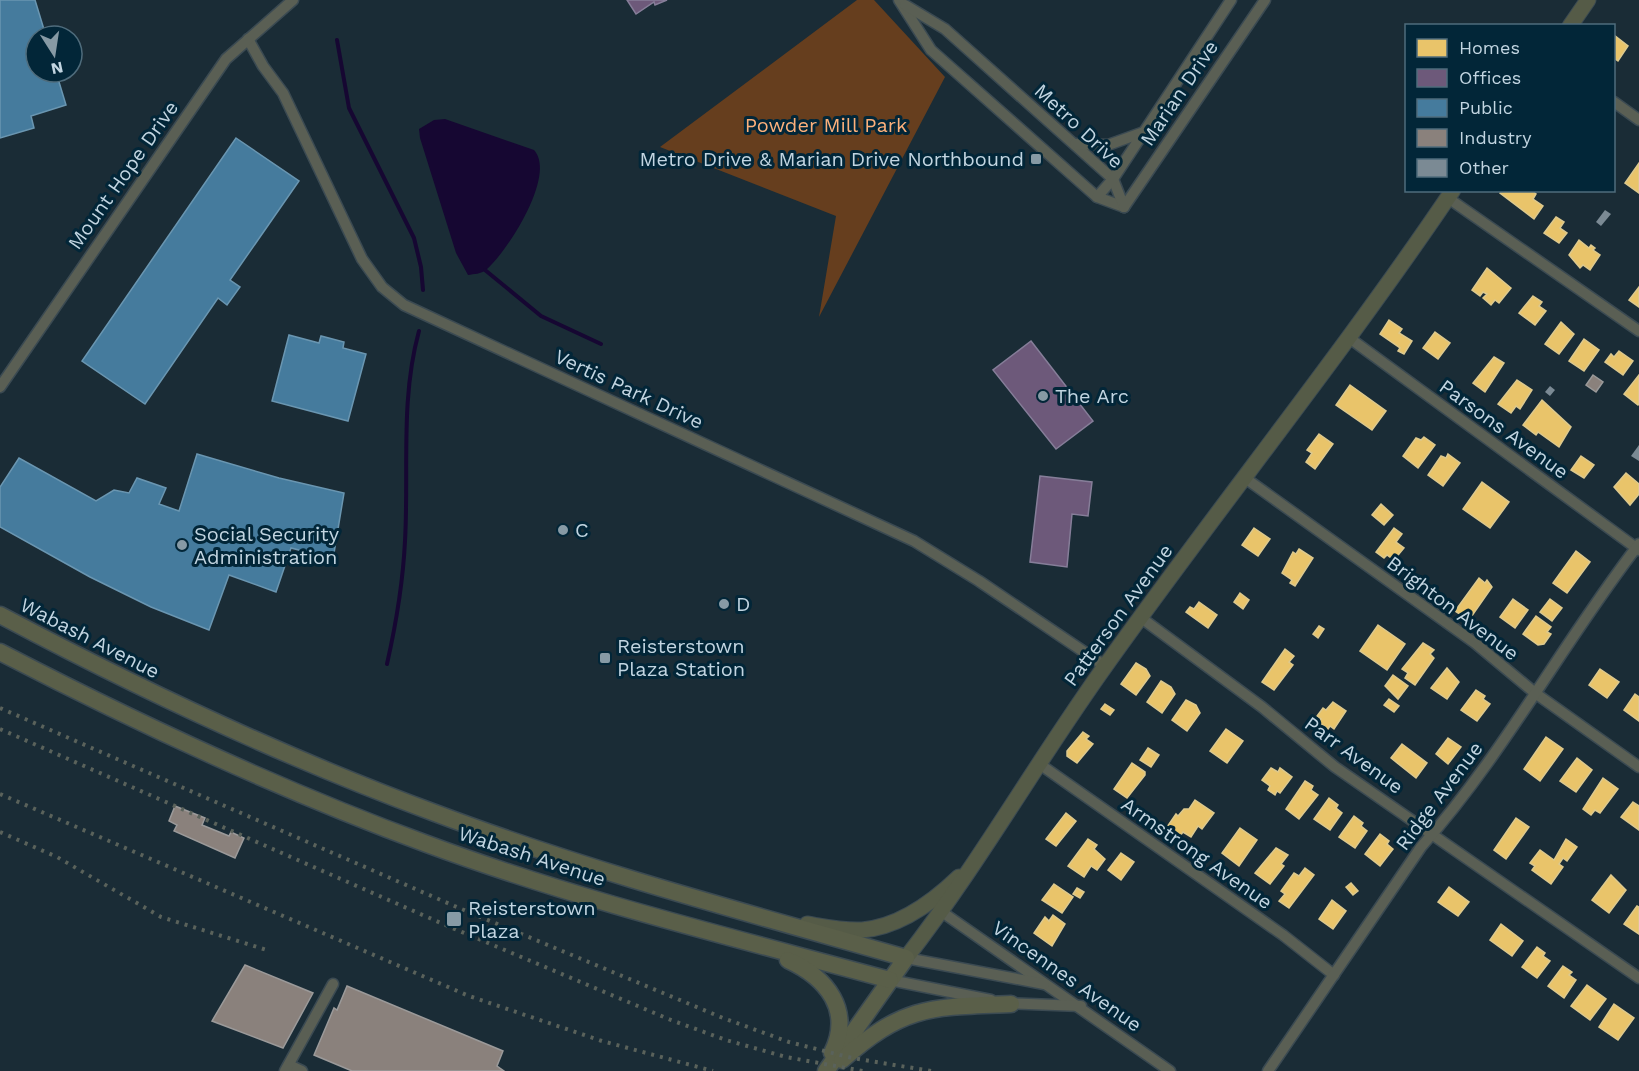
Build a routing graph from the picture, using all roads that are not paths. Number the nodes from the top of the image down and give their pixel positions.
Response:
1 (293, 0) edge
2 (1232, 0) edge
3 (1265, 0) edge
4 (1588, 0) edge
5 (901, 2) edge
6 (1571, 24) edge
7 (248, 39) junction
8 (1615, 103) edge
9 (1639, 120) edge
10 (1144, 132) junction
11 (1075, 144) junction
12 (1113, 179) junction
13 (1450, 194) edge
14 (1097, 197) junction
15 (1124, 207) junction
16 (1639, 330) edge
17 (1348, 337) junction
18 (0, 387) edge
19 (1245, 478) junction
20 (1638, 547) edge
21 (0, 615) edge
22 (1140, 617) junction
23 (0, 652) edge
24 (1106, 666) junction
25 (1535, 693) junction
26 (1038, 763) junction
27 (1639, 767) edge
28 (1434, 833) junction
29 (981, 856) junction
30 (942, 912) junction
31 (747, 914) junction
32 (743, 940) junction
33 (906, 958) junction
34 (1334, 975) junction
35 (1639, 978) edge
36 (890, 980) junction
37 (333, 984) dead end
38 (1050, 985) junction
39 (1011, 1004) junction
40 (1081, 1006) junction
41 (287, 1068) edge
42 (302, 1071) edge
43 (826, 1071) edge
44 (1170, 1071) edge
45 (1268, 1071) edge

1 - 7 street, Mount Hope Drive
2 - 10 street, Marian Drive
3 - 15 street, Marian Drive
4 - 6 main road
5 - 11 street, Metro Drive
5 - 14 street, Metro Drive
7 - 18 street, Mount Hope Drive
7 - 24 street, Vertis Park Drive
8 - 9 street
10 - 11 street, Marian Drive
10 - 12 street, Marian Drive
11 - 12 street, Metro Drive
12 - 14 street, Marian Drive
12 - 15 street, Metro Drive
13 - 16 street
13 - 17 main road, Patterson Avenue
14 - 15 street, Metro Drive
17 - 19 main road, Patterson Avenue
17 - 20 street, Parsons Avenue
19 - 22 main road, Patterson Avenue
19 - 25 street, Brighton Avenue
20 - 25 street, Ridge Avenue
21 - 31 main road, Wabash Avenue
22 - 24 main road, Patterson Avenue
22 - 28 street, Parr Avenue
23 - 32 main road, Wabash Avenue
24 - 26 main road, Patterson Avenue
25 - 27 street, Brighton Avenue
25 - 28 street, Ridge Avenue
26 - 29 main road, Patterson Avenue
26 - 34 street, Armstrong Avenue
28 - 34 street, Ridge Avenue
28 - 35 street, Parr Avenue
29 - 30 main road, Patterson Avenue
29 - 31 main road
30 - 33 main road, Patterson Avenue
30 - 38 street, Vincennes Avenue
31 - 33 main road, Wabash Avenue
32 - 36 main road, Wabash Avenue
32 - 43 main road
33 - 36 main road, Patterson Avenue
33 - 38 street, Wabash Avenue
34 - 45 street, Ridge Avenue
36 - 39 street, Wabash Avenue
36 - 43 main road, Patterson Avenue
37 - 41 street
38 - 40 street, Vincennes Avenue
39 - 40 street, Wabash Avenue
39 - 43 main road
40 - 44 street, Vincennes Avenue
41 - 42 street

